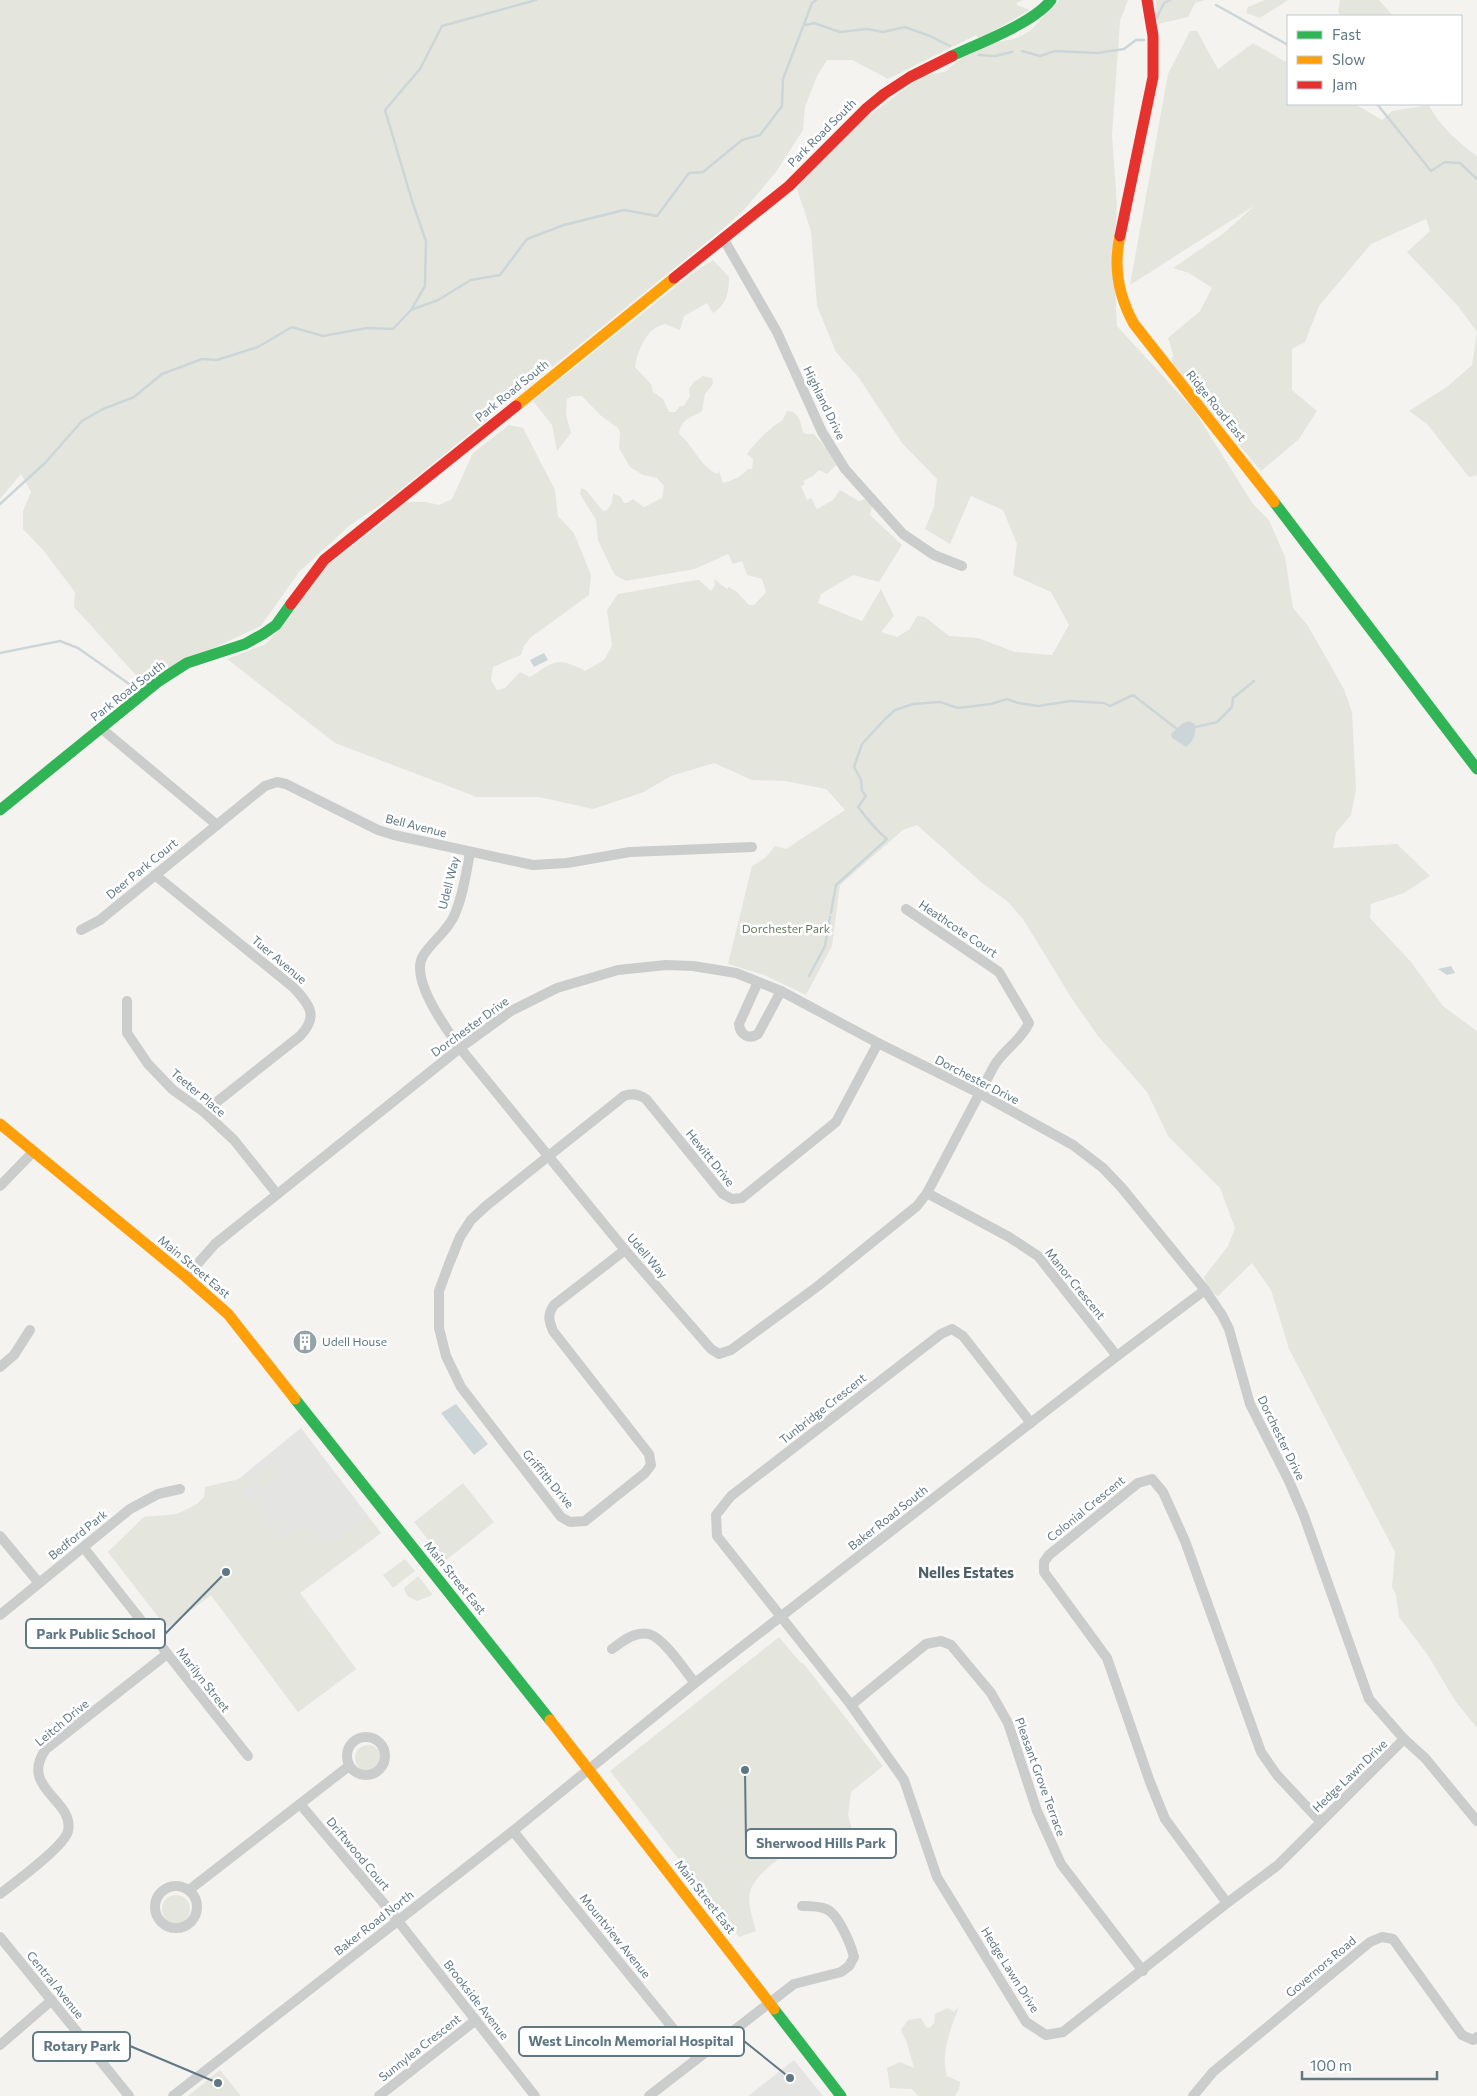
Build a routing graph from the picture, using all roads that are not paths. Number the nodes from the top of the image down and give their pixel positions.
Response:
1 (1051, 0) edge
2 (1147, 0) edge
3 (723, 238) junction
4 (962, 566) dead end
5 (102, 728) junction
6 (1477, 769) edge
7 (0, 810) edge
8 (217, 825) junction
9 (752, 847) dead end
10 (470, 853) junction
11 (155, 875) junction
12 (906, 909) dead end
13 (81, 930) dead end
14 (758, 982) junction
15 (781, 992) junction
16 (127, 1001) dead end
17 (878, 1043) junction
18 (460, 1048) junction
19 (979, 1093) junction
20 (204, 1112) junction
21 (0, 1124) edge
22 (34, 1152) junction
23 (548, 1156) junction
24 (0, 1186) edge
25 (927, 1193) junction
26 (278, 1194) junction
27 (625, 1250) junction
28 (186, 1277) junction
29 (1205, 1290) junction
30 (30, 1330) dead end
31 (1117, 1356) junction
32 (0, 1367) edge
33 (1031, 1423) junction
34 (180, 1488) dead end
35 (0, 1536) edge
36 (84, 1548) junction
37 (39, 1583) junction
38 (0, 1615) edge
39 (780, 1617) junction
40 (612, 1649) dead end
41 (167, 1654) junction
42 (695, 1683) junction
43 (851, 1705) junction
44 (1404, 1739) junction
45 (248, 1756) dead end
46 (349, 1766) dead end
47 (589, 1768) junction
48 (300, 1804) junction
49 (1320, 1821) junction
50 (1477, 1821) edge
51 (513, 1831) junction
52 (188, 1890) junction
53 (0, 1894) edge
54 (1227, 1903) junction
55 (802, 1906) dead end
56 (397, 1921) junction
57 (0, 1937) edge
58 (1143, 1971) junction
59 (52, 2000) junction
60 (769, 2003) junction
61 (476, 2020) junction
62 (1477, 2037) edge
63 (0, 2045) edge
64 (697, 2058) junction
65 (129, 2096) edge
66 (173, 2096) edge
67 (379, 2096) edge
68 (535, 2096) edge
69 (649, 2096) edge
70 (840, 2096) edge
71 (1193, 2096) edge

1 - 3 main road, Park Road South
2 - 6 main road, Ridge Road East
3 - 4 street, Highland Drive
3 - 5 main road, Park Road South
5 - 7 main road, Park Road South
5 - 8 street
8 - 10 street, Bell Avenue
8 - 11 street, Deer Park Court
9 - 10 street, Bell Avenue
10 - 18 street, Udell Way
11 - 13 street, Deer Park Court
11 - 20 street, Tuer Avenue
12 - 19 street, Heathcote Court
14 - 15 street, Dorchester Drive
14 - 15 street
14 - 18 street, Dorchester Drive
15 - 17 street, Dorchester Drive
16 - 20 street, Teeter Place
17 - 19 street, Dorchester Drive
17 - 23 street, Hewitt Drive
18 - 23 street, Udell Way
18 - 26 street, Dorchester Drive
19 - 25 street, Udell Way
19 - 29 street, Dorchester Drive
20 - 26 street, Teeter Place
21 - 22 main road, Main Street East
22 - 24 street
22 - 28 main road, Main Street East
23 - 27 street, Udell Way
23 - 27 street, Griffith Drive
25 - 27 street, Udell Way
25 - 31 street, Manor Crescent
26 - 28 street, Dorchester Drive
28 - 47 main road, Main Street East
29 - 31 street, Baker Road South
29 - 44 street, Dorchester Drive
30 - 32 street
31 - 33 street, Baker Road South
33 - 39 street, Baker Road South
33 - 39 street, Tunbridge Crescent
34 - 36 street, Bedford Park
35 - 37 street
36 - 37 street, Bedford Park
36 - 41 street, Marilyn Street
37 - 38 street, Bedford Park
39 - 42 street, Baker Road South
39 - 43 street, Hedge Lawn Drive
40 - 42 street
41 - 45 street, Marilyn Street
41 - 53 street, Leitch Drive
42 - 47 street, Baker Road South
43 - 58 street, Pleasant Grove Terrace
43 - 58 street, Hedge Lawn Drive
44 - 49 street, Hedge Lawn Drive
44 - 50 street, Dorchester Drive
46 - 48 street
47 - 51 street, Baker Road North
47 - 60 main road, Main Street East
48 - 52 street
48 - 56 street, Driftwood Court
49 - 54 street, Hedge Lawn Drive
49 - 54 street, Colonial Crescent
51 - 56 street, Baker Road North
51 - 64 street, Mountview Avenue
52 - 52 street
54 - 58 street, Hedge Lawn Drive
55 - 60 street
56 - 61 street, Brookside Avenue
56 - 66 street, Baker Road North
57 - 59 street, Central Avenue
59 - 63 street
59 - 65 street, Central Avenue
60 - 64 street
60 - 70 main road, Main Street East
61 - 67 street, Sunnylea Crescent
61 - 68 street, Brookside Avenue
62 - 71 street, Governors Road
64 - 69 street

